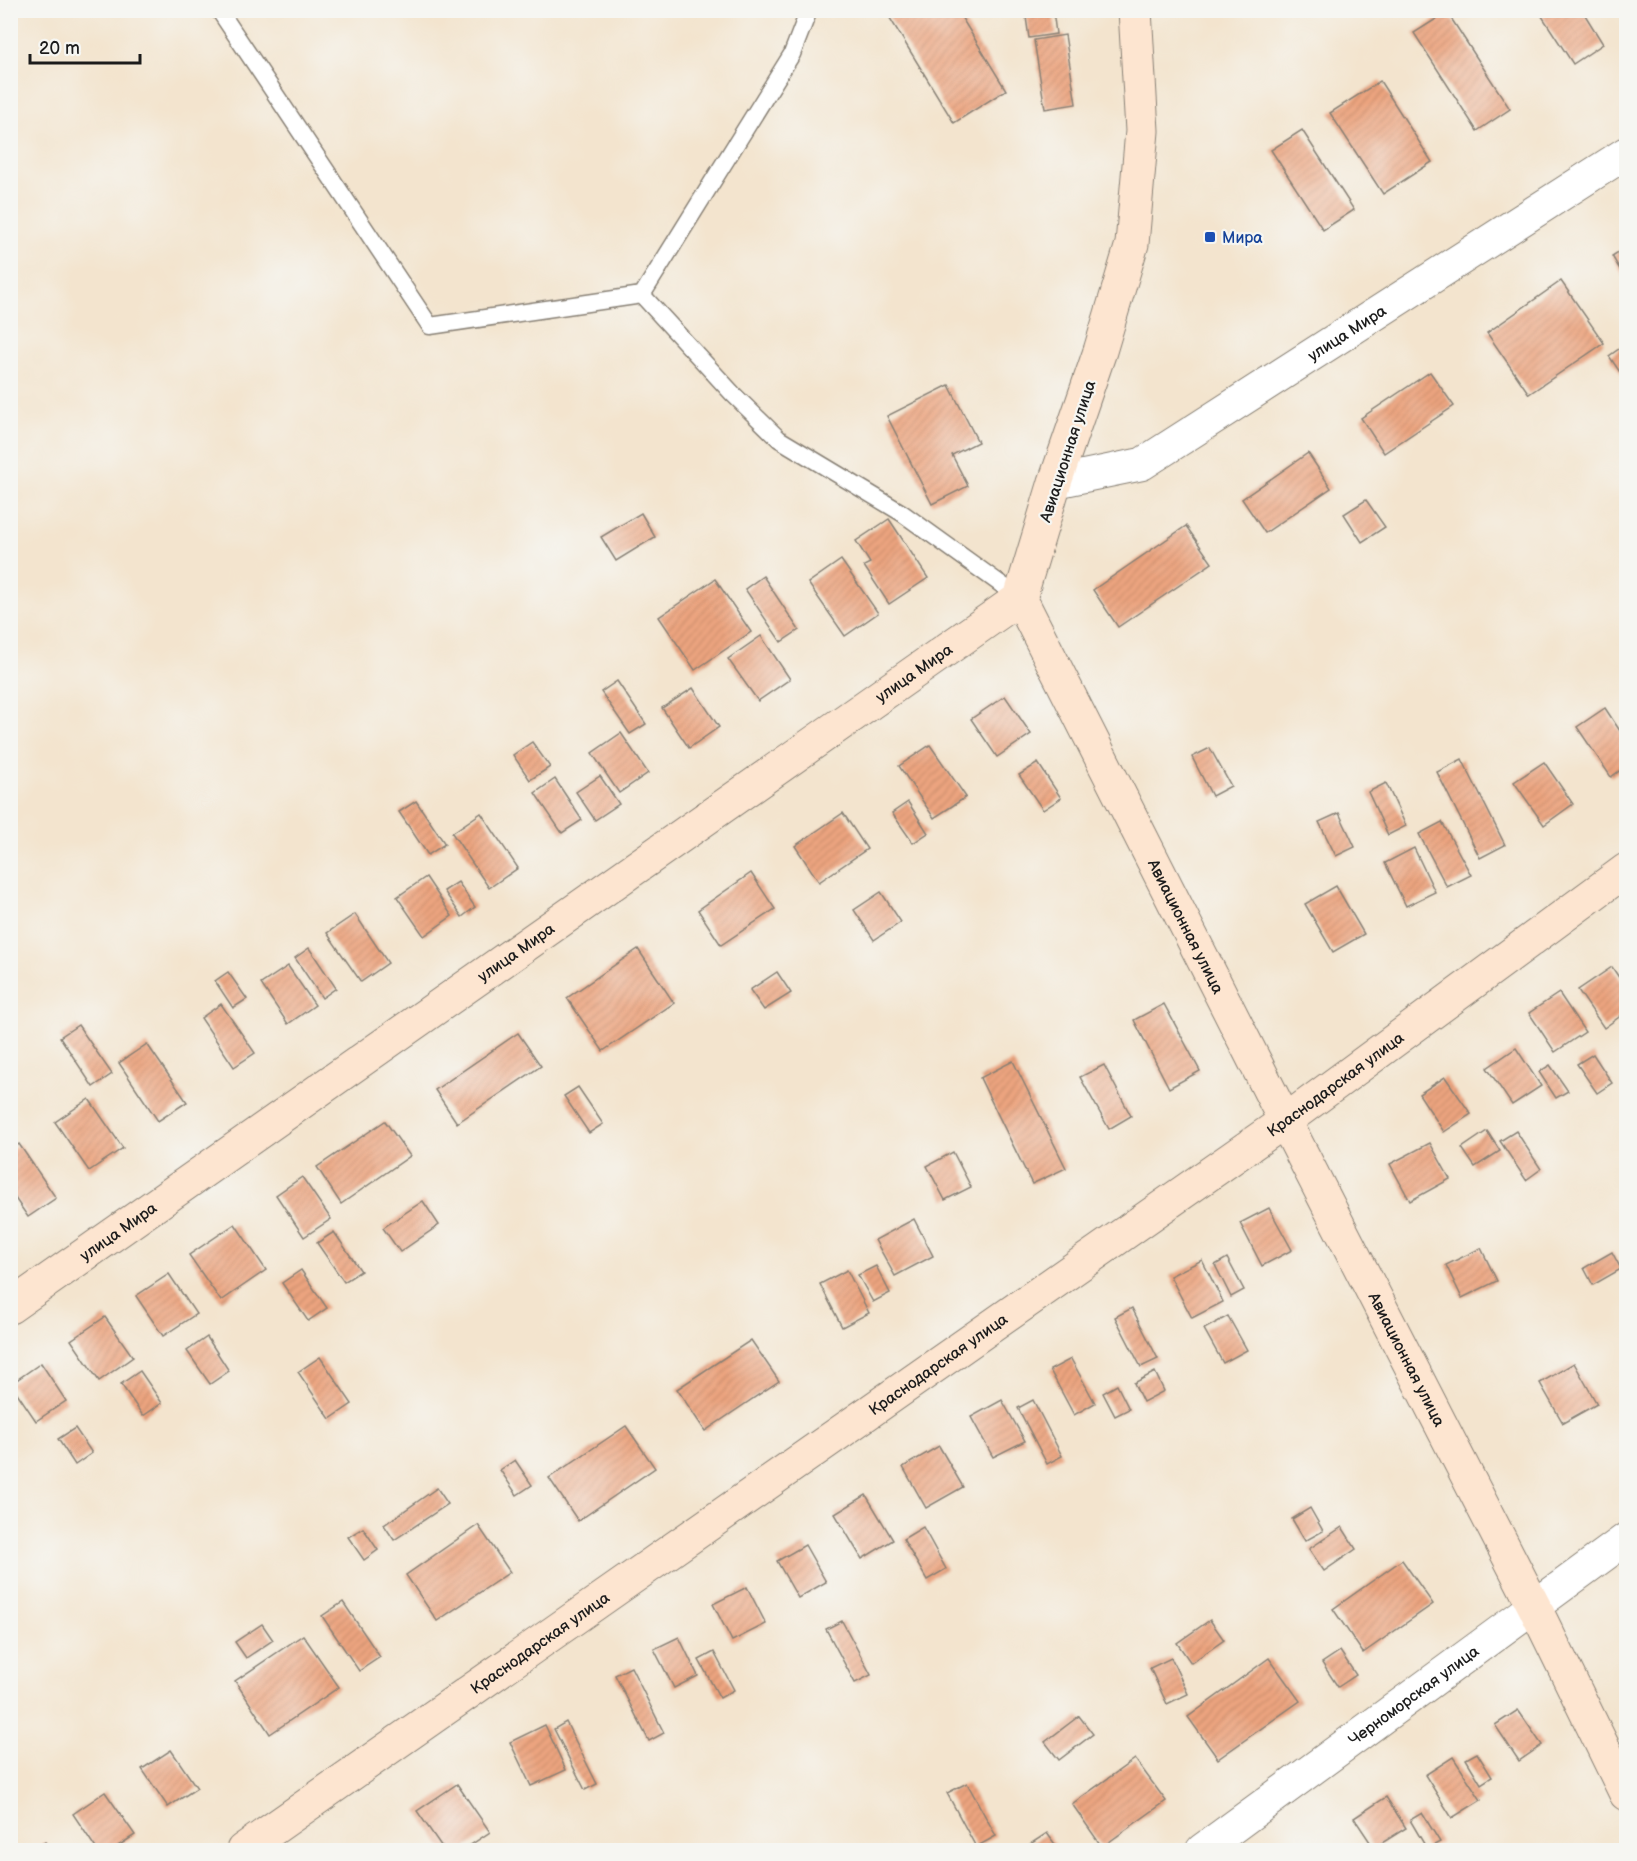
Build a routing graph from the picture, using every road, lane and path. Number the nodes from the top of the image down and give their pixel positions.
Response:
1 (219, 10) edge
2 (809, 10) edge
3 (1135, 10) edge
4 (1626, 153) edge
5 (642, 296) junction
6 (1055, 482) junction
7 (1020, 598) junction
8 (1626, 870) edge
9 (1285, 1121) junction
10 (10, 1307) edge
11 (1626, 1539) edge
12 (1534, 1606) junction
13 (1626, 1794) edge
14 (243, 1851) edge
15 (1202, 1851) edge

1 - 5 lane
2 - 5 lane
3 - 6 main road, Авиационная улица
4 - 6 street, улица Мира
5 - 7 lane
6 - 7 main road, Авиационная улица
7 - 9 main road, Авиационная улица
7 - 10 main road, улица Мира
8 - 9 main road, Краснодарская улица
9 - 12 main road, Авиационная улица
9 - 14 main road, Краснодарская улица
11 - 12 street, Черноморская улица
12 - 13 main road, Авиационная улица
12 - 15 street, Черноморская улица

